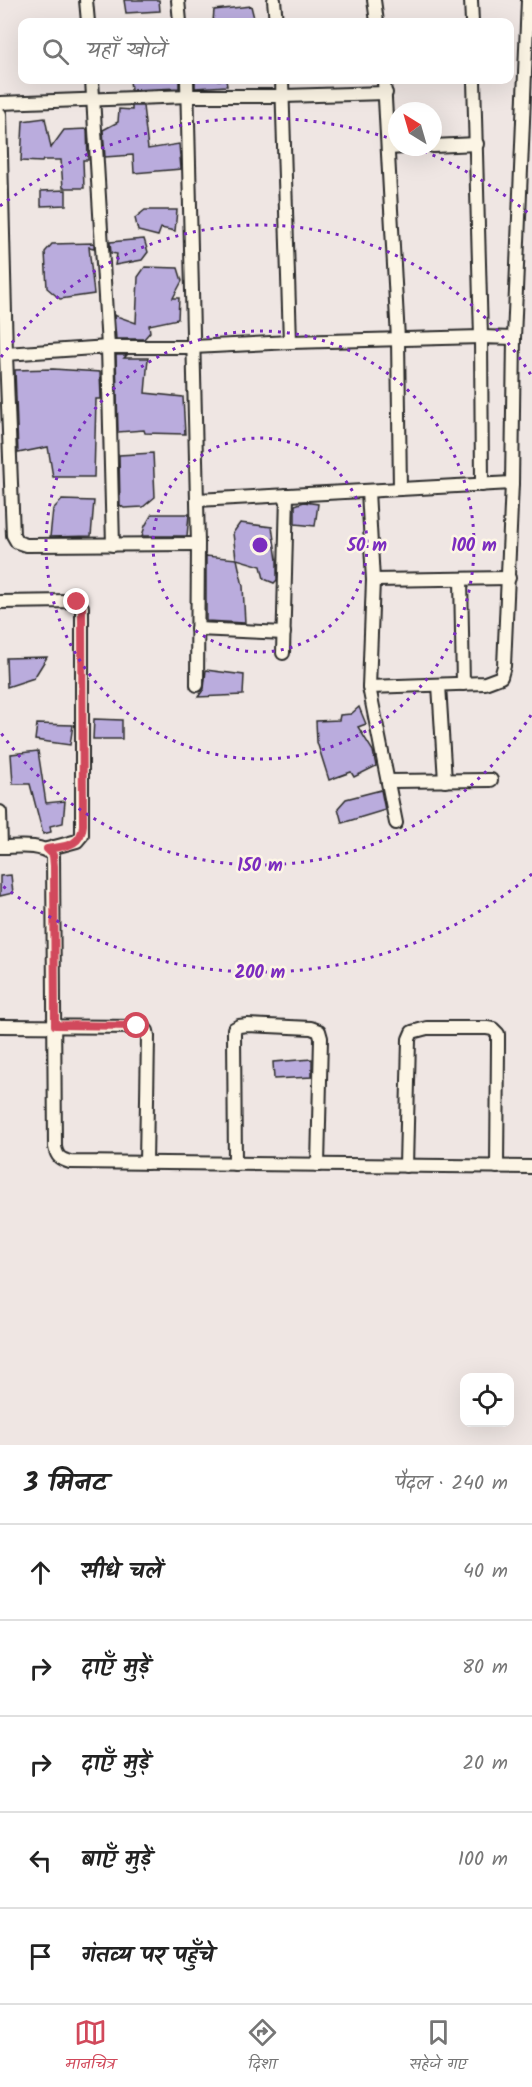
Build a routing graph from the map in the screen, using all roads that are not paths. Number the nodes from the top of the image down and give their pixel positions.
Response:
1 (86, 0) edge
2 (178, 0) edge
3 (273, 0) edge
4 (374, 0) edge
5 (471, 0) edge
6 (528, 0) edge
7 (88, 18) edge
8 (180, 18) edge
9 (275, 18) edge
10 (376, 18) edge
11 (472, 18) edge
12 (92, 84) edge
13 (188, 84) edge
14 (282, 84) edge
15 (385, 84) edge
16 (474, 84) edge
17 (386, 93) junction
18 (189, 96) junction
19 (283, 96) junction
20 (94, 100) junction
21 (0, 103) edge
22 (0, 114) edge
23 (388, 130) edge
24 (477, 144) junction
25 (442, 146) edge
26 (389, 156) edge
27 (481, 337) junction
28 (514, 338) junction
29 (398, 339) junction
30 (290, 342) junction
31 (108, 347) junction
32 (193, 347) junction
33 (6, 354) junction
34 (512, 483) junction
35 (482, 485) junction
36 (400, 489) junction
37 (368, 491) junction
38 (287, 495) junction
39 (197, 500) junction
40 (198, 544) junction
41 (112, 545) junction
42 (509, 578) junction
43 (461, 579) junction
44 (373, 580) junction
45 (0, 602) edge
46 (197, 629) junction
47 (284, 633) junction
48 (283, 653) dead end
49 (197, 684) dead end
50 (463, 684) junction
51 (439, 685) junction
52 (369, 687) junction
53 (492, 780) dead end
54 (388, 781) junction
55 (445, 781) junction
56 (0, 812) edge
57 (396, 823) dead end
58 (0, 847) edge
59 (47, 849) junction
60 (55, 1025) junction
61 (0, 1026) edge
62 (146, 1163) junction
63 (235, 1164) junction
64 (318, 1165) junction
65 (406, 1166) junction
66 (497, 1167) junction
67 (532, 1167) edge

1 - 7 street
2 - 8 street
3 - 9 street
4 - 10 street
5 - 11 street
6 - 28 street
12 - 20 street
13 - 18 street
14 - 19 street
15 - 17 street
16 - 24 street
17 - 19 street
17 - 23 street
18 - 19 street
18 - 20 street
18 - 32 street
19 - 30 street
20 - 21 street
20 - 31 street
22 - 33 street
24 - 25 street
24 - 27 street
26 - 29 street
27 - 28 street
27 - 29 street
27 - 35 street
28 - 34 street
29 - 30 street
29 - 36 street
30 - 32 street
31 - 32 street
31 - 33 street
31 - 41 street
32 - 39 street
33 - 41 street
34 - 35 street
34 - 42 street
35 - 36 street
36 - 37 street
37 - 38 street
37 - 44 street
38 - 39 street
38 - 47 street
39 - 40 street
40 - 41 street
40 - 46 street
42 - 43 street
42 - 50 street
43 - 44 street
43 - 50 street
44 - 52 street
45 - 59 street
46 - 47 street
46 - 49 street
47 - 48 street
50 - 51 street
51 - 52 street
51 - 55 street
52 - 54 street
53 - 55 street
54 - 55 street
54 - 57 street
56 - 58 street
58 - 59 street
59 - 60 street
60 - 61 street
60 - 62 street
60 - 62 street
62 - 63 street
63 - 64 street
63 - 64 street
64 - 65 street
65 - 66 street
65 - 66 street
66 - 67 street

